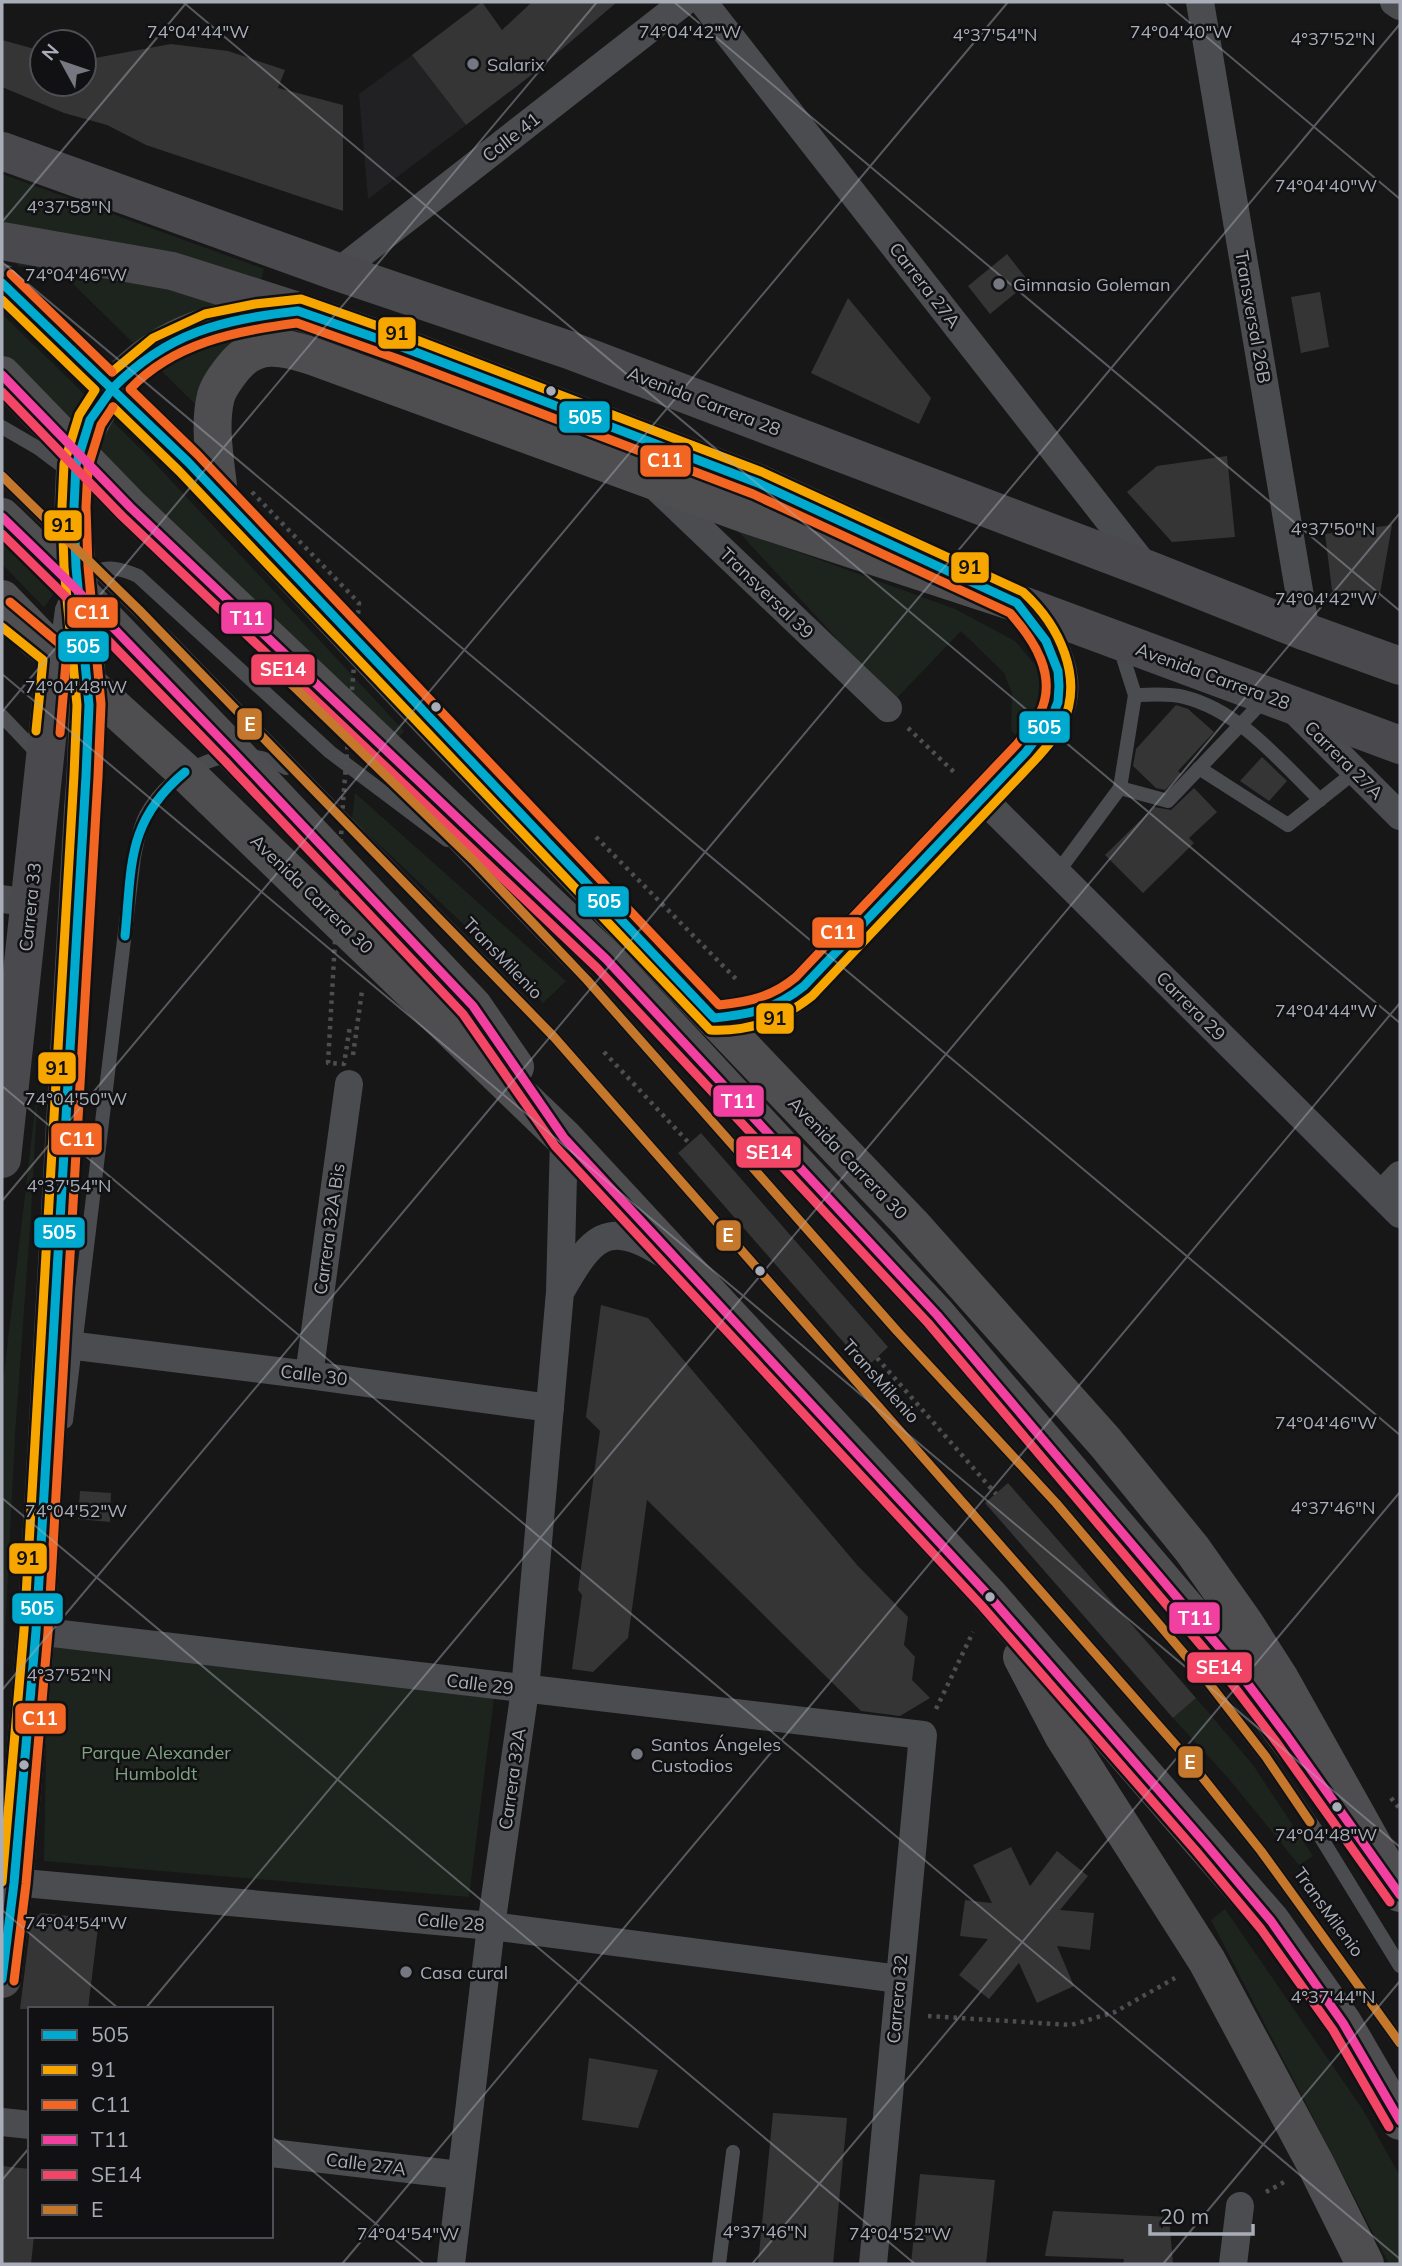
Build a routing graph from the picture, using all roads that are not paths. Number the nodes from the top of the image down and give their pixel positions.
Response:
1 (684, 2) edge
2 (703, 2) edge
3 (1200, 2) edge
4 (1394, 2) edge
5 (1400, 6) edge
6 (2, 151) edge
7 (2, 241) edge
8 (338, 272) junction
9 (2, 283) edge
10 (298, 311) junction
11 (2, 375) edge
12 (2, 427) edge
13 (2, 476) edge
14 (647, 478) junction
15 (236, 494) junction
16 (2, 517) edge
17 (1147, 569) junction
18 (86, 579) junction
19 (2, 599) edge
20 (1017, 603) junction
21 (2, 611) edge
22 (1306, 632) junction
23 (1117, 640) junction
24 (56, 655) junction
25 (1400, 666) edge
26 (1135, 695) junction
27 (1278, 700) junction
28 (888, 708) road end
29 (2, 716) edge
30 (427, 717) junction
31 (1241, 724) junction
32 (1400, 746) edge
33 (235, 754) junction
34 (45, 761) junction
35 (1199, 768) junction
36 (1356, 771) junction
37 (184, 772) junction
38 (298, 776) junction
39 (1120, 788) junction
40 (982, 798) junction
41 (1320, 800) junction
42 (1400, 816) edge
43 (473, 860) junction
44 (1057, 873) junction
45 (16, 901) edge
46 (606, 960) junction
47 (714, 1018) junction
48 (349, 1084) road end
49 (564, 1138) junction
50 (2, 1159) edge
51 (1394, 1194) edge
52 (682, 1265) junction
53 (560, 1292) junction
54 (76, 1346) junction
55 (309, 1374) junction
56 (550, 1408) junction
57 (990, 1597) junction
58 (36, 1631) junction
59 (525, 1690) junction
60 (923, 1735) joint
61 (8, 1882) edge
62 (1400, 1894) edge
63 (491, 1926) junction
64 (1400, 1966) edge
65 (2, 1979) edge
66 (899, 1979) junction
67 (1400, 2043) edge
68 (1400, 2121) edge
69 (2, 2122) edge
70 (28, 2125) edge
71 (733, 2152) dead end
72 (273, 2153) edge
73 (460, 2175) junction
74 (1240, 2206) road end
75 (451, 2264) edge
76 (719, 2264) edge
77 (873, 2264) edge
78 (1233, 2264) edge
79 (1365, 2264) edge

1 - 8 street, Calle 41
2 - 17 street, Carrera 27A
3 - 22 street, Transversal 26B
4 - 5 street
6 - 8 main road, Avenida Carrera 28
7 - 10 main road, Avenida Carrera 28, bridge
8 - 17 main road, Avenida Carrera 28
9 - 15 highway, Avenida Carrera 30
10 - 20 main road, Avenida Carrera 28, bridge
10 - 58 main road, bridge
11 - 46 highway, Avenida Carrera 30
12 - 43 lane, TransMilenio
13 - 18 lane, TransMilenio
14 - 15 highway
14 - 20 highway
14 - 28 street, Transversal 39
15 - 30 highway, Avenida Carrera 30
16 - 18 highway, Avenida Carrera 30
17 - 22 main road, Avenida Carrera 28
18 - 24 lane
18 - 33 highway, Avenida Carrera 30
18 - 38 lane, TransMilenio
18 - 43 lane, TransMilenio
19 - 24 highway, Avenida Carrera 30
20 - 23 main road, Avenida Carrera 28
20 - 40 main road
21 - 24 main road, Avenida Carrera 30
22 - 25 main road, Avenida Carrera 28
23 - 26 lane
23 - 27 main road, Avenida Carrera 28
24 - 34 main road, Carrera 33
24 - 37 highway, Avenida Carrera 30
26 - 31 lane
26 - 39 lane
27 - 31 lane
27 - 32 main road, Avenida Carrera 28
27 - 36 street, Carrera 27A
29 - 34 lane
30 - 46 highway
30 - 47 highway, Avenida Carrera 30
31 - 35 lane
31 - 41 lane
33 - 37 lane, TransMilenio
33 - 38 lane, TransMilenio
33 - 49 highway, Avenida Carrera 30
34 - 45 main road, Carrera 33
35 - 39 lane
35 - 41 lane
36 - 41 lane
36 - 42 street, Carrera 27A
37 - 49 highway, Avenida Carrera 30
37 - 54 lane, TransMilenio
38 - 67 lane, TransMilenio
39 - 44 lane
40 - 44 street, Carrera 29
40 - 47 main road
43 - 64 lane, TransMilenio
44 - 51 street, Carrera 29
45 - 50 main road, Carrera 33
46 - 62 highway, Avenida Carrera 30
47 - 62 highway, Avenida Carrera 30
48 - 55 street, Carrera 32A Bis
49 - 52 highway, Avenida Carrera 30
49 - 53 street, Carrera 32A
52 - 53 street, Carrera 32A
52 - 57 highway, Avenida Carrera 30
53 - 56 street, Carrera 32A
54 - 55 street, Calle 30
54 - 58 lane, TransMilenio
55 - 56 street, Calle 30
56 - 59 street, Carrera 32A
57 - 68 highway, Avenida Carrera 30
57 - 79 highway
58 - 59 street, Calle 29
58 - 61 main road
59 - 60 street, Calle 29
59 - 63 street, Carrera 32A
60 - 66 street, Carrera 32
61 - 63 street, Calle 28
61 - 65 main road
63 - 66 street, Calle 28
63 - 73 street, Carrera 32A
66 - 77 street, Carrera 32
69 - 70 street
71 - 76 lane
72 - 73 street, Calle 27A
73 - 75 street, Carrera 32A
74 - 78 street

